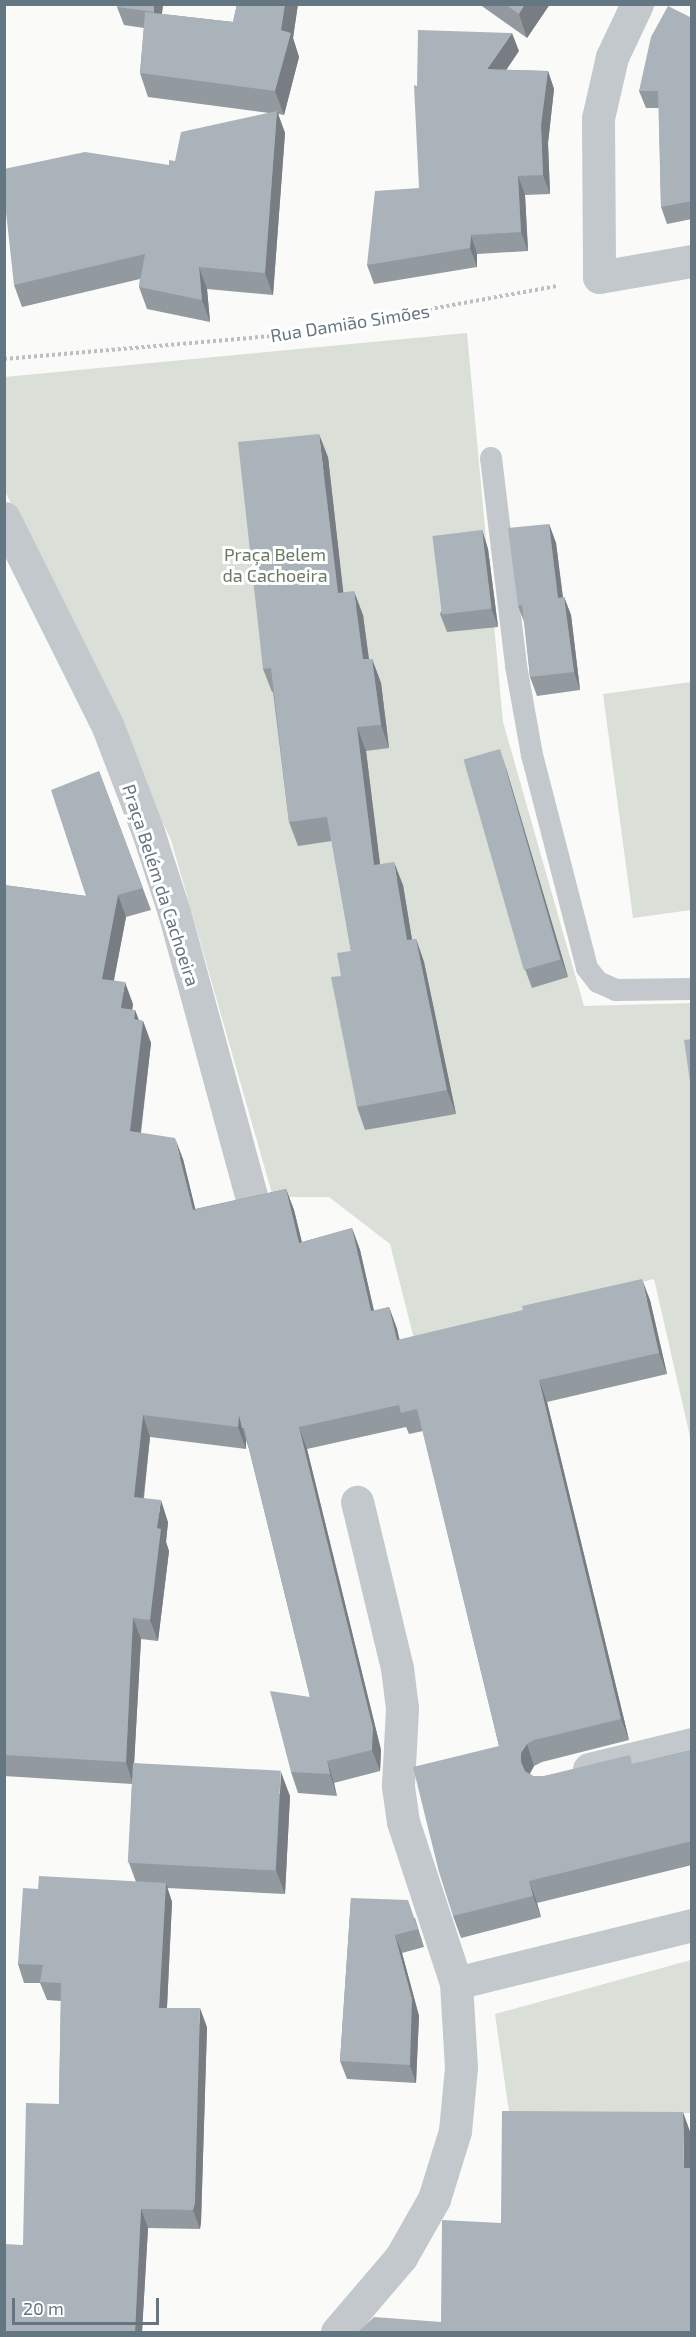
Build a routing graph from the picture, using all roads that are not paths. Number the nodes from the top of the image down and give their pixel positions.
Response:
1 (637, 4) edge
2 (692, 261) edge
3 (491, 458) dead end
4 (4, 518) edge
5 (692, 988) edge
6 (252, 1200) edge
7 (357, 1502) dead end
8 (692, 1744) edge
9 (558, 1777) edge
10 (692, 1925) edge
11 (456, 1983) junction
12 (337, 2332) edge

1 - 2 street
3 - 5 lane
4 - 6 street, Praça Belém da Cachoeira
7 - 11 street
8 - 9 street
10 - 11 street
11 - 12 street

